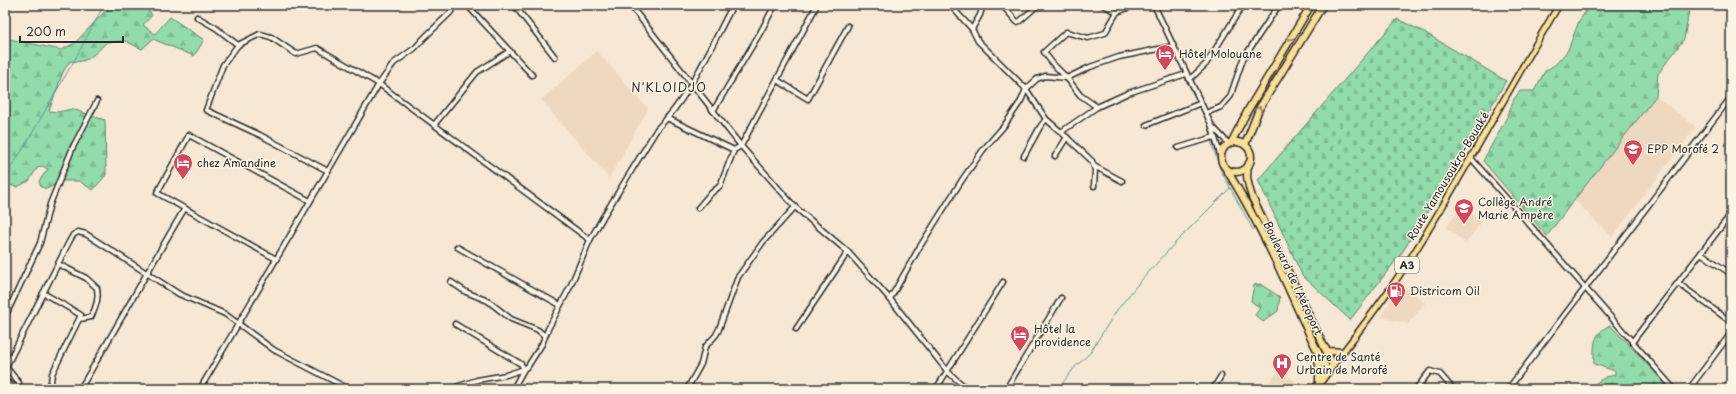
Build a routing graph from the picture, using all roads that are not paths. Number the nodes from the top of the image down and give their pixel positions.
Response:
1 (456, 5) edge
2 (467, 5) edge
3 (514, 5) edge
4 (630, 5) edge
5 (733, 5) edge
6 (774, 5) edge
7 (817, 5) edge
8 (950, 5) edge
9 (984, 5) edge
10 (1002, 5) edge
11 (1038, 5) edge
12 (1103, 5) edge
13 (1136, 5) edge
14 (1154, 5) edge
15 (1243, 5) edge
16 (1279, 5) edge
17 (1311, 5) edge
18 (1323, 5) edge
19 (1559, 5) edge
20 (1117, 12) junction
21 (197, 17) dead end
22 (848, 26) dead end
23 (972, 29) junction
24 (238, 45) junction
25 (1173, 46) junction
26 (510, 51) junction
27 (555, 57) dead end
28 (1186, 74) junction
29 (532, 75) dead end
30 (1067, 78) junction
31 (777, 80) junction
32 (1189, 80) junction
33 (691, 83) junction
34 (379, 84) junction
35 (1026, 89) junction
36 (1731, 97) edge
37 (97, 101) dead end
38 (1201, 103) junction
39 (1097, 107) junction
40 (713, 111) junction
41 (1206, 113) junction
42 (667, 118) junction
43 (1046, 119) junction
44 (1211, 124) junction
45 (434, 125) junction
46 (1146, 125) dead end
47 (1061, 132) junction
48 (1067, 137) junction
49 (1214, 137) junction
50 (1230, 143) junction
51 (1245, 145) junction
52 (741, 146) junction
53 (1178, 148) dead end
54 (734, 150) junction
55 (1024, 156) dead end
56 (1055, 156) dead end
57 (1221, 158) junction
58 (1471, 158) junction
59 (1250, 163) junction
60 (1094, 166) junction
61 (1226, 168) junction
62 (328, 171) junction
63 (1122, 181) dead end
64 (1094, 186) dead end
65 (310, 200) junction
66 (795, 207) junction
67 (185, 208) junction
68 (698, 208) dead end
69 (1731, 214) edge
70 (590, 240) junction
71 (457, 247) dead end
72 (848, 252) junction
73 (1701, 253) junction
74 (276, 258) junction
75 (58, 264) junction
76 (146, 272) junction
77 (1731, 274) edge
78 (451, 282) dead end
79 (1003, 282) dead end
80 (1678, 283) junction
81 (1584, 288) junction
82 (43, 293) junction
83 (1060, 298) dead end
84 (890, 299) junction
85 (560, 306) junction
86 (5, 317) edge
87 (80, 318) junction
88 (238, 322) junction
89 (1731, 322) edge
90 (455, 324) dead end
91 (796, 329) dead end
92 (1731, 334) edge
93 (545, 336) junction
94 (1632, 342) junction
95 (1323, 346) junction
96 (1317, 352) junction
97 (1343, 352) junction
98 (1333, 365) junction
99 (524, 369) junction
100 (1328, 371) junction
101 (948, 372) junction
102 (1221, 376) dead end
103 (5, 383) edge
104 (1317, 387) edge
105 (19, 389) edge
106 (47, 389) edge
107 (80, 389) edge
108 (200, 389) edge
109 (349, 389) edge
110 (450, 389) edge
111 (514, 389) edge
112 (687, 389) edge
113 (936, 389) edge
114 (968, 389) edge
115 (1006, 389) edge
116 (1213, 389) edge
117 (1416, 389) edge
118 (1453, 389) edge
119 (1508, 389) edge
120 (1674, 389) edge
121 (1689, 389) edge

1 - 34 street
2 - 26 street
3 - 27 street
4 - 33 street
5 - 33 street
6 - 40 street
7 - 31 street
8 - 23 street
9 - 23 street
10 - 11 street
12 - 20 street
13 - 20 street
14 - 25 street
15 - 32 street
16 - 41 street
17 -> 50 highway
51 -> 18 highway
19 - 58 main road, Route Yamousoukro-Bouaké / A3
20 - 30 street
21 - 24 street
22 - 31 street
23 - 35 street
24 - 34 street
24 - 62 street
25 - 28 street
25 - 30 street
26 - 29 street
26 - 45 street
28 - 32 street
28 - 39 street
30 - 35 street
30 - 39 street
31 - 52 street
32 - 38 street
33 - 40 street
33 - 42 street
34 - 45 street
34 - 62 street
35 - 43 street
35 - 84 street
36 - 81 street
37 - 86 street
38 - 41 street
38 - 46 street
39 - 47 street
40 - 52 street
41 - 44 street
42 - 54 street
42 - 70 street
43 - 47 street
43 - 55 street
44 - 49 street
44 - 50 street
45 - 70 street
47 - 48 street
48 - 56 street
48 - 60 street
49 - 53 street
49 - 57 street
50 - 51 highway
50 - 57 highway
51 - 59 highway
52 - 54 street
52 - 66 street
54 - 68 street
57 - 61 highway
58 - 81 street
58 - 97 main road, Route Yamousoukro-Bouaké / A3
59 - 61 highway
59 - 95 highway, Boulevard de l'Aéroport
60 - 63 street
60 - 64 street
61 - 96 highway, Boulevard de l'Aéroport
62 - 65 street
65 - 67 street
65 - 74 street
66 - 72 street
66 - 112 street
67 - 74 street
67 - 76 street
69 - 73 street
70 - 85 street
71 - 85 street
72 - 84 street
72 - 91 street
73 - 77 street
73 - 80 street
74 - 88 street
75 - 76 street
75 - 82 street
75 - 87 street
76 - 88 street
76 - 107 street
78 - 93 street
79 - 101 street
80 - 89 street
80 - 94 street
81 - 94 street
81 - 119 street
82 - 87 street
82 - 105 street
83 - 115 street
84 - 101 street
85 - 93 street
87 - 106 street
88 - 108 street
88 - 109 street
90 - 99 street
92 - 121 street
93 - 99 street
94 - 120 street
95 - 97 highway
95 - 98 highway, Boulevard de l'Aéroport
96 - 100 highway, Boulevard de l'Aéroport
96 - 104 highway
97 - 98 main road, Route Yamousoukro-Bouaké / A3
98 - 100 highway, Route Yamousoukro-Bouaké / A3
99 - 110 street
99 - 111 street
100 - 104 highway, Route Yamousoukro-Bouaké / A3
101 - 113 street
101 - 114 street
102 - 116 street
103 - 105 highway
117 - 118 street

